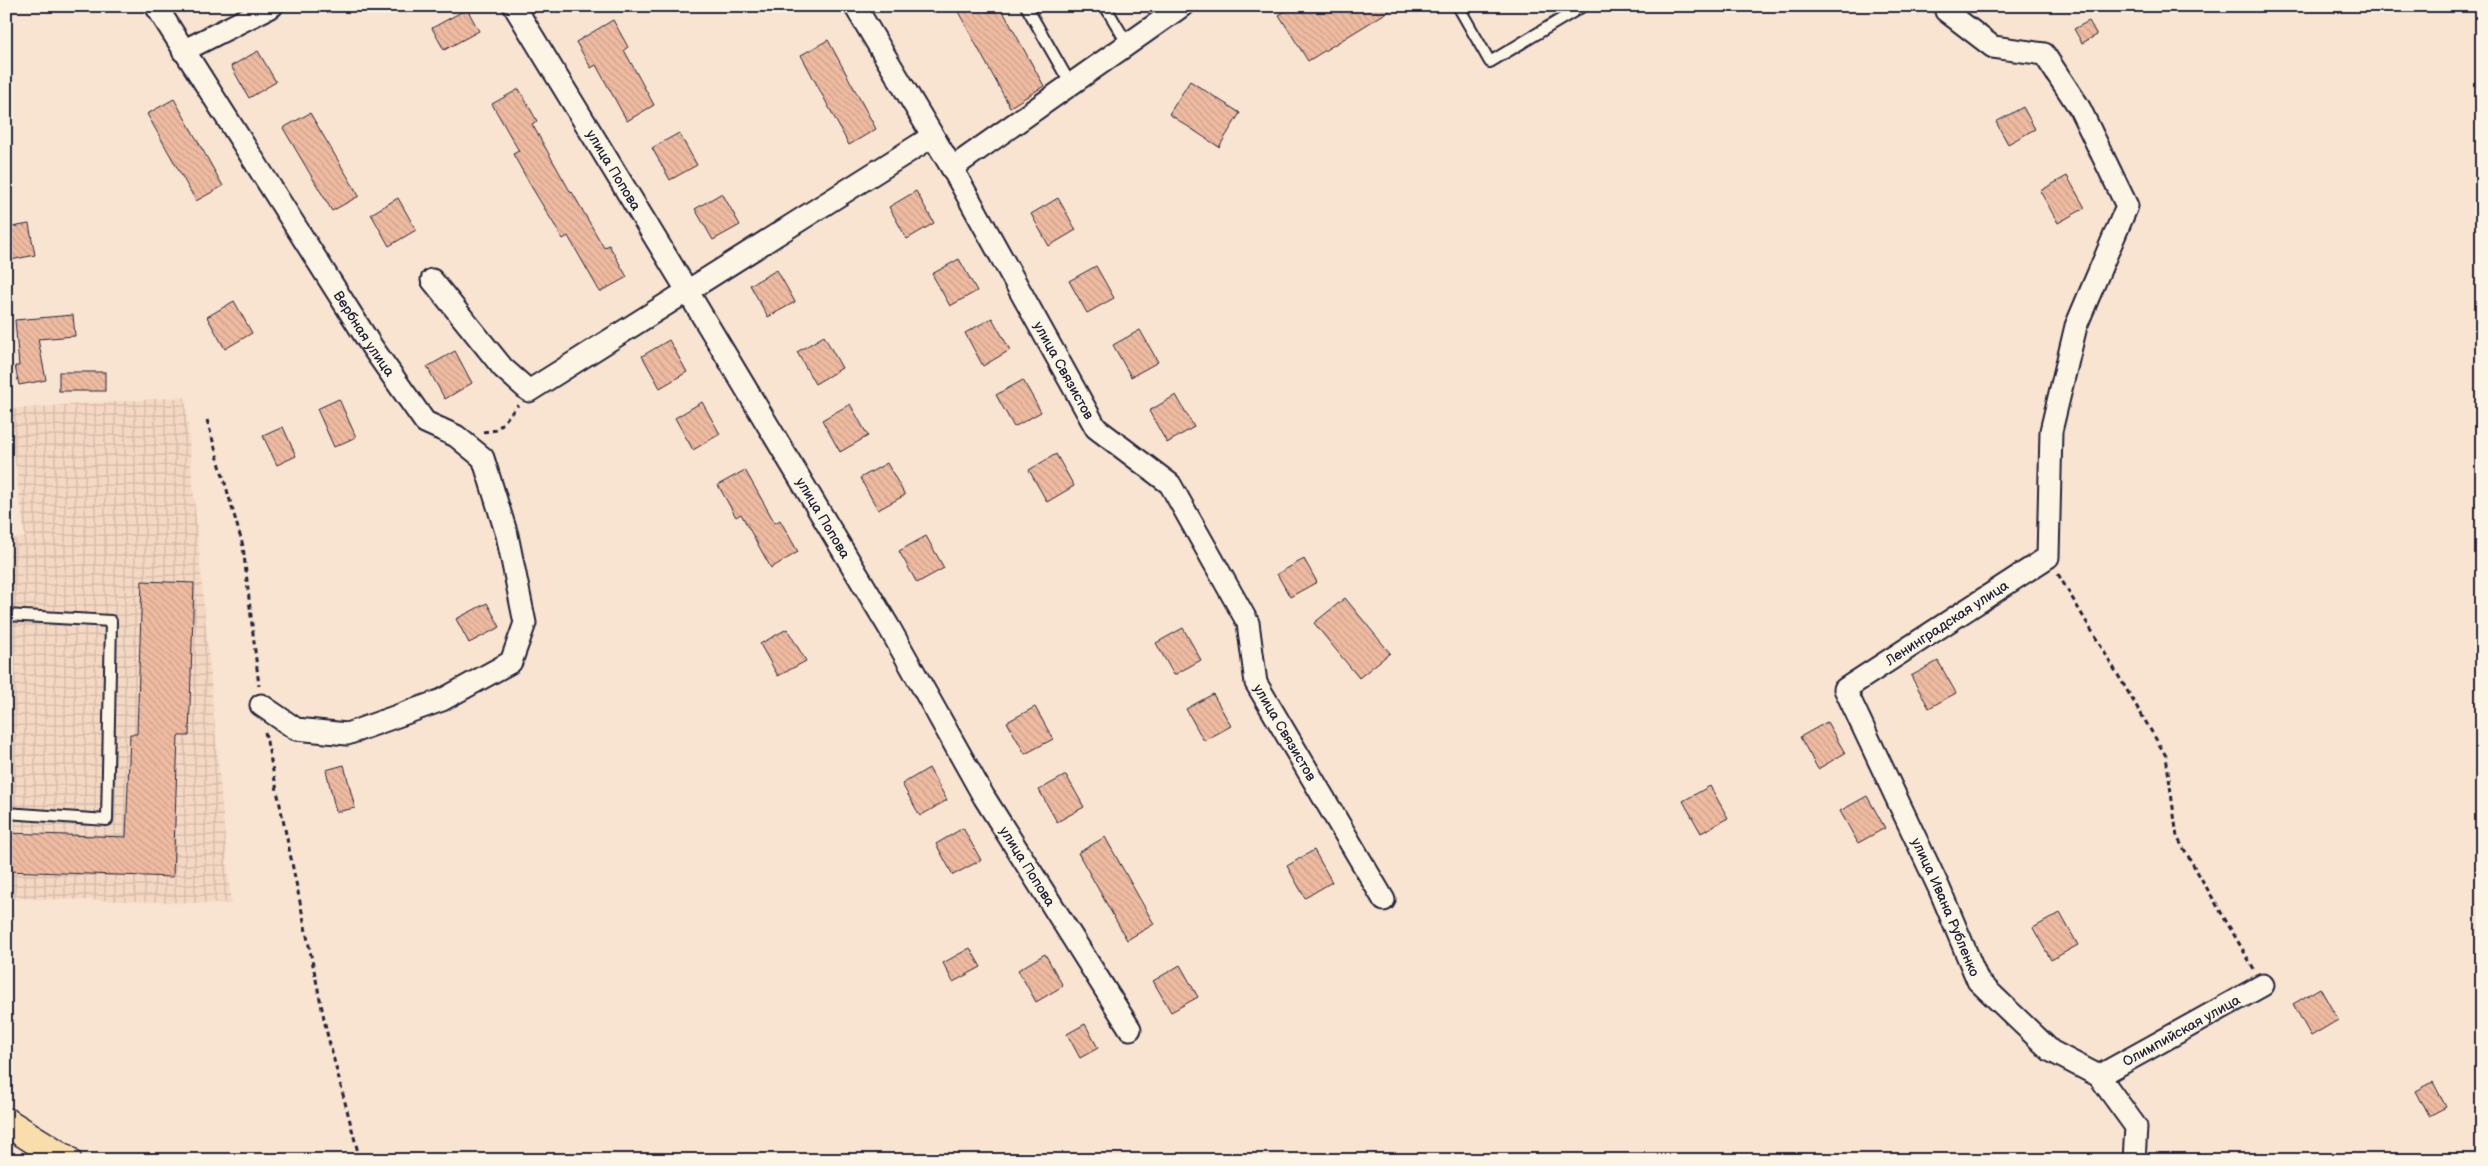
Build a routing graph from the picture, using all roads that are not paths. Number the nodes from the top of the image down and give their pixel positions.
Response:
1 (156, 6) edge
2 (272, 6) edge
3 (514, 6) edge
4 (855, 6) edge
5 (1026, 6) edge
6 (1105, 6) edge
7 (1182, 6) edge
8 (1458, 6) edge
9 (1583, 6) edge
10 (1946, 6) edge
11 (1127, 43) junction
12 (183, 51) junction
13 (1071, 85) junction
14 (933, 136) junction
15 (952, 168) junction
16 (432, 280) dead end
17 (688, 292) junction
18 (6, 614) edge
19 (1846, 689) joint
20 (261, 704) road end
21 (6, 813) edge
22 (1384, 900) dead end
23 (2263, 985) road end
24 (1130, 1029) dead end
25 (2099, 1076) junction
26 (6, 1122) edge
27 (67, 1160) edge
28 (2134, 1160) edge

1 - 12 street, Вербная улица
2 - 12 street
3 - 17 street, улица Попова
4 - 14 street, улица Связистов
5 - 13 lane
6 - 11 lane
7 - 11 street
8 - 9 lane
10 - 19 street, Ленинградская улица
11 - 13 street
12 - 20 street, Вербная улица
13 - 15 street
14 - 15 street, улица Связистов
14 - 17 street
15 - 22 street, улица Связистов
16 - 17 street
17 - 24 street, улица Попова
18 - 21 lane
19 - 25 street, улица Ивана Рубленко
23 - 25 street, Олимпийская улица
25 - 28 street, улица Ивана Рубленко
26 - 27 main road

